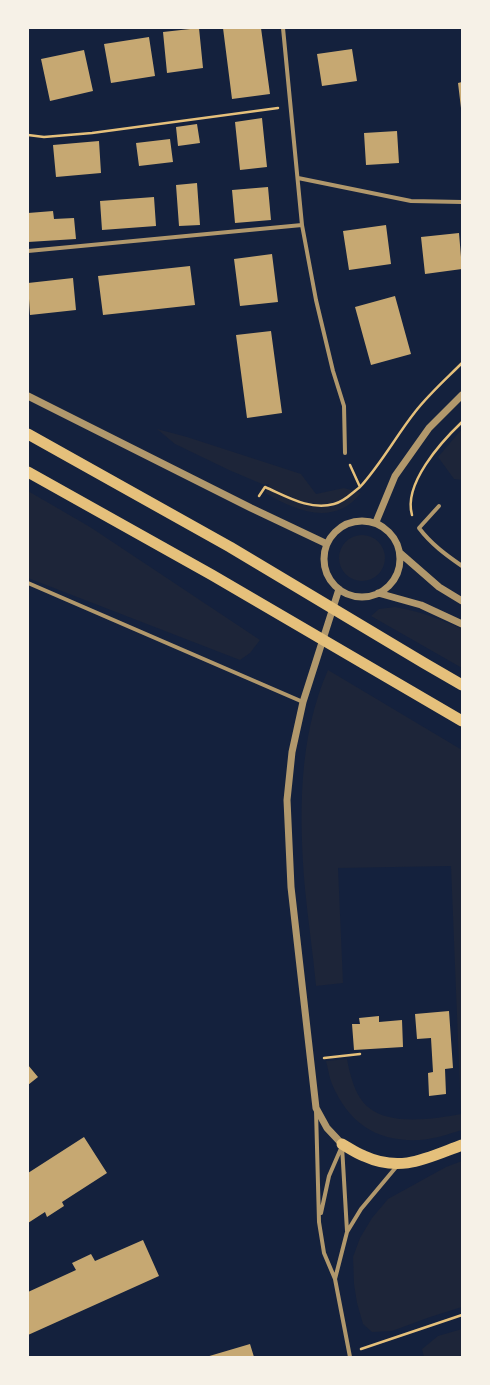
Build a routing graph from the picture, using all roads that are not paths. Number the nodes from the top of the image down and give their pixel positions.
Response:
1 (283, 28) edge
2 (298, 178) junction
3 (462, 202) edge
4 (302, 225) junction
5 (28, 251) edge
6 (462, 395) edge
7 (28, 396) edge
8 (28, 434) edge
9 (345, 453) road end
10 (28, 472) edge
11 (439, 506) dead end
12 (376, 522) junction
13 (327, 544) junction
14 (400, 553) junction
15 (462, 566) edge
16 (28, 583) edge
17 (339, 589) junction
18 (378, 594) junction
19 (462, 601) edge
20 (462, 624) edge
21 (462, 685) edge
22 (303, 702) junction
23 (462, 721) edge
24 (316, 1108) junction
25 (342, 1144) junction
26 (462, 1145) edge
27 (398, 1164) junction
28 (319, 1222) junction
29 (347, 1232) junction
30 (335, 1279) junction
31 (349, 1355) edge

1 - 2 street
2 - 3 street
2 - 4 street
4 - 5 street
4 - 9 street
6 - 12 street
7 - 13 street
8 - 21 highway
10 - 23 highway
11 - 15 street
12 - 13 street
12 - 14 street
13 - 17 street
14 - 18 street
14 - 19 street
16 - 22 street
17 - 18 street
17 - 22 street
18 - 20 street
22 - 24 street
24 - 25 street
24 - 28 street
25 - 27 highway
25 - 28 street
25 - 29 street
26 - 27 highway
27 - 29 street
28 - 30 street
29 - 30 street
30 - 31 street

